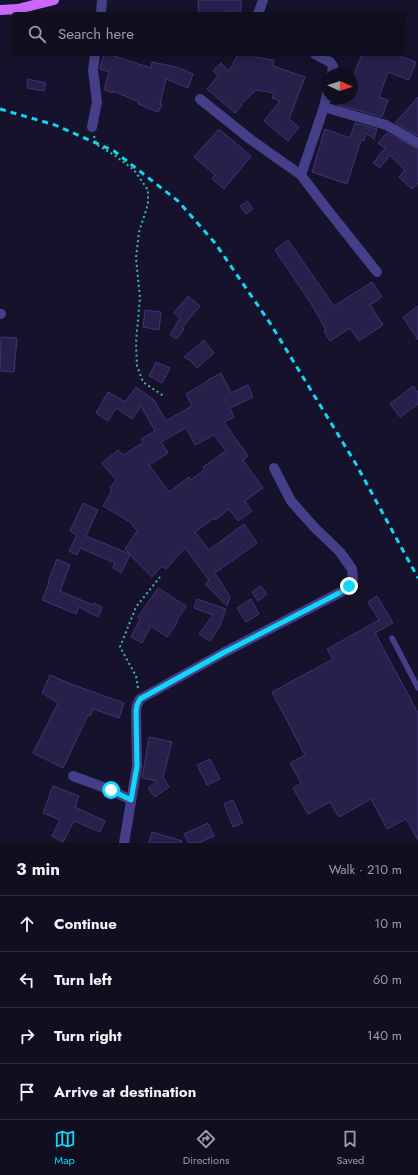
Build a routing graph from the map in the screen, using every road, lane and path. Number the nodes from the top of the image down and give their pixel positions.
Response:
1 (54, 0) edge
2 (102, 0) edge
3 (263, 0) edge
4 (0, 10) edge
5 (100, 12) edge
6 (259, 12) edge
7 (95, 56) edge
8 (320, 56) edge
9 (333, 68) edge
10 (200, 99) dead end
11 (325, 104) edge
12 (324, 107) junction
13 (92, 127) joint
14 (418, 143) edge
15 (301, 174) junction
16 (377, 272) dead end
17 (165, 397) dead end
18 (274, 468) dead end
19 (160, 577) dead end
20 (392, 638) dead end
21 (418, 688) edge
22 (140, 699) junction
23 (73, 776) dead end
24 (131, 800) junction
25 (124, 843) edge

1 - 4 main road
2 - 5 street
3 - 6 street
7 - 13 street
8 - 9 street
10 - 15 street
11 - 12 street
12 - 14 street
12 - 15 street
13 - 17 path
15 - 16 street
18 - 22 street
19 - 22 path
20 - 21 lane
22 - 24 street
23 - 24 street
24 - 25 street

